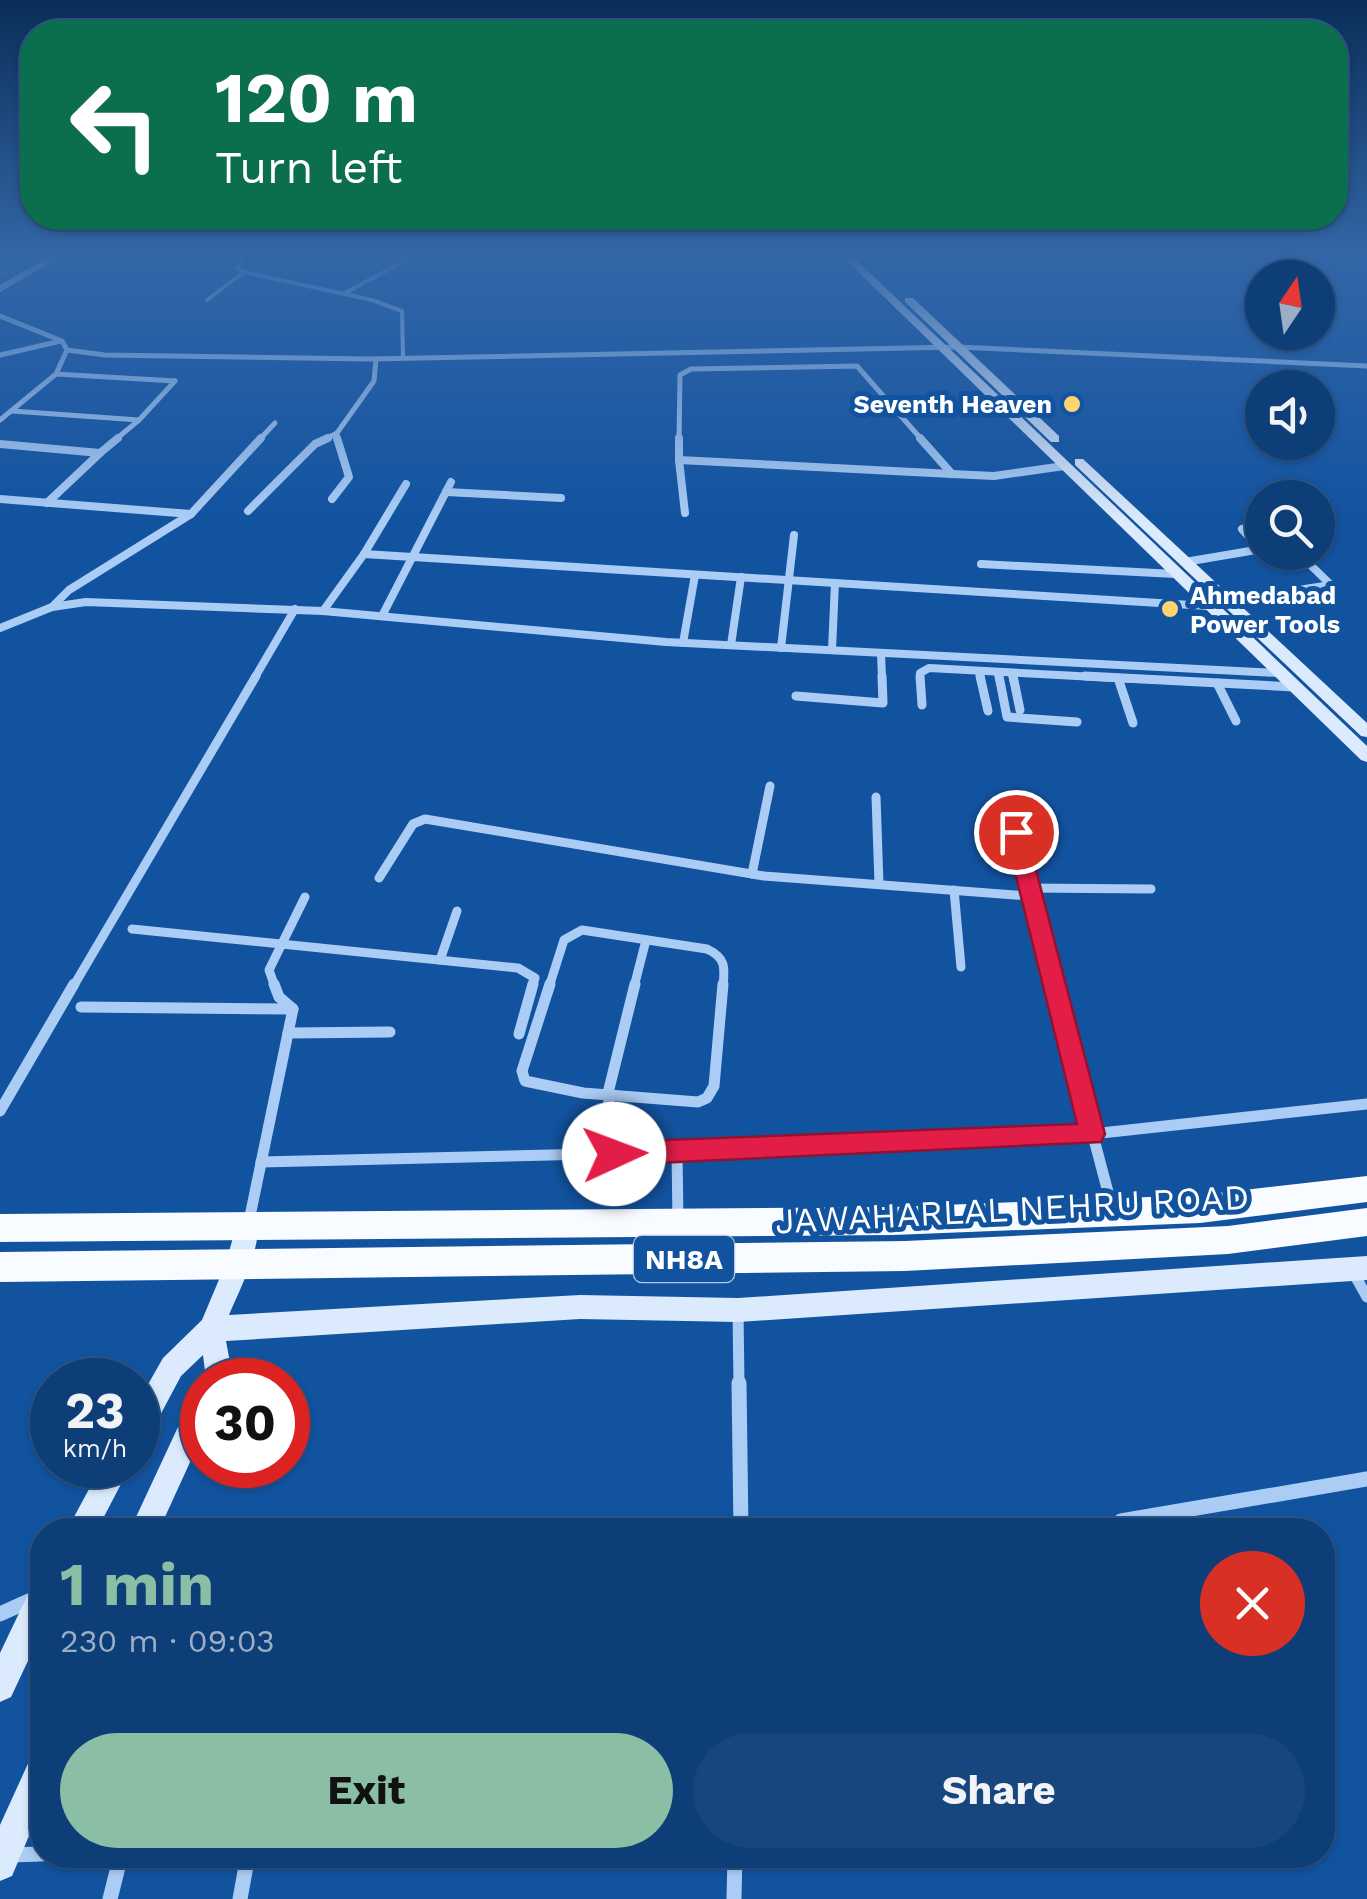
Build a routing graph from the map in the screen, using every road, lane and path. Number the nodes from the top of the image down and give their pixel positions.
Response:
1 (55, 343) edge
2 (63, 343) edge
3 (403, 343) edge
4 (933, 343) edge
5 (953, 343) edge
6 (958, 347) junction
7 (938, 348) junction
8 (68, 350) junction
9 (765, 350) junction
10 (0, 355) edge
11 (403, 358) junction
12 (376, 359) junction
13 (1367, 366) edge
14 (773, 368) junction
15 (56, 374) junction
16 (12, 411) junction
17 (0, 419) edge
18 (139, 420) junction
19 (275, 424) dead end
20 (337, 433) junction
21 (0, 444) edge
22 (100, 453) junction
23 (680, 460) junction
24 (1064, 466) junction
25 (952, 474) junction
26 (451, 482) dead end
27 (406, 484) dead end
28 (446, 492) junction
29 (561, 498) dead end
30 (0, 499) edge
31 (332, 500) dead end
32 (46, 503) junction
33 (248, 510) dead end
34 (190, 514) junction
35 (685, 514) dead end
36 (794, 535) dead end
37 (1245, 553) edge
38 (364, 554) junction
39 (414, 558) junction
40 (981, 564) dead end
41 (1180, 568) junction
42 (1315, 570) edge
43 (695, 574) junction
44 (741, 577) junction
45 (788, 580) junction
46 (835, 583) junction
47 (1227, 602) junction
48 (1208, 606) junction
49 (52, 607) junction
50 (295, 610) junction
51 (323, 610) junction
52 (382, 616) junction
53 (0, 628) edge
54 (682, 643) junction
55 (731, 645) junction
56 (782, 648) junction
57 (832, 650) junction
58 (882, 652) junction
59 (979, 671) junction
60 (998, 672) junction
61 (1012, 673) junction
62 (1280, 673) junction
63 (1118, 678) junction
64 (1217, 683) junction
65 (1294, 687) junction
66 (796, 696) dead end
67 (922, 706) dead end
68 (1020, 710) dead end
69 (988, 711) dead end
70 (1236, 720) dead end
71 (1077, 722) dead end
72 (1133, 723) dead end
73 (1367, 732) edge
74 (1367, 756) edge
75 (770, 786) dead end
76 (876, 797) dead end
77 (1010, 803) dead end
78 (752, 874) junction
79 (379, 878) dead end
80 (879, 884) junction
81 (1151, 889) dead end
82 (954, 890) junction
83 (1028, 892) junction
84 (305, 898) dead end
85 (458, 910) dead end
86 (132, 929) dead end
87 (646, 940) junction
88 (284, 944) junction
89 (440, 960) junction
90 (961, 967) dead end
91 (81, 1006) dead end
92 (293, 1010) junction
93 (390, 1032) dead end
94 (288, 1034) junction
95 (519, 1034) dead end
96 (608, 1094) junction
97 (1367, 1104) edge
98 (0, 1111) edge
99 (1092, 1134) junction
100 (677, 1152) junction
101 (614, 1154) junction
102 (261, 1162) junction
103 (1367, 1188) edge
104 (1113, 1212) junction
105 (678, 1222) junction
106 (1367, 1222) edge
107 (247, 1227) junction
108 (0, 1228) edge
109 (238, 1264) junction
110 (0, 1267) edge
111 (1360, 1269) edge
112 (1367, 1297) edge
113 (738, 1310) junction
114 (211, 1329) junction
115 (216, 1358) edge
116 (160, 1389) edge
117 (180, 1454) edge
118 (1367, 1479) edge
119 (104, 1488) edge
120 (88, 1518) edge
121 (150, 1518) edge
122 (741, 1518) edge
123 (1139, 1518) edge
124 (30, 1603) edge
125 (0, 1614) edge
126 (30, 1623) edge
127 (0, 1686) edge
128 (30, 1796) edge
129 (30, 1856) edge
130 (2, 1860) edge
131 (118, 1868) edge
132 (246, 1868) edge
133 (734, 1868) edge
134 (110, 1899) edge
135 (240, 1899) edge
136 (734, 1899) edge

1 - 10 street
2 - 8 street
3 - 11 lane
4 - 7 street
5 - 6 street
6 - 7 street
6 - 13 street
6 - 41 street
7 - 9 street
7 - 24 street
8 - 12 street
8 - 15 street
9 - 11 street
9 - 14 street
11 - 12 street
12 - 20 street
14 - 23 street
14 - 25 street
15 - 16 street
15 - 18 street
16 - 17 street
16 - 18 street
18 - 22 street
19 - 34 street
20 - 31 street
20 - 33 street
21 - 22 street
22 - 32 street
23 - 25 street
23 - 35 street
24 - 25 street
24 - 41 street
26 - 28 street
27 - 38 street
28 - 29 street
28 - 39 street
30 - 32 street
32 - 34 street
34 - 49 street
36 - 45 street
37 - 41 street
38 - 39 street
38 - 51 street
39 - 43 street
39 - 52 street
40 - 41 street
41 - 47 street
41 - 48 street
42 - 47 street
43 - 44 street
43 - 54 street
44 - 45 street
44 - 55 street
45 - 46 street
45 - 56 street
46 - 48 street
46 - 57 street
47 - 73 street
48 - 62 street
49 - 50 street
49 - 53 street
50 - 51 street
50 - 98 street
51 - 52 street
52 - 54 street
54 - 55 street
55 - 56 street
56 - 57 street
57 - 58 street
58 - 62 street
58 - 66 street
59 - 60 street
59 - 67 street
59 - 69 street
60 - 61 street
60 - 71 street
61 - 63 street
61 - 68 street
62 - 65 street
63 - 64 street
63 - 72 street
64 - 65 street
64 - 70 street
65 - 74 street
75 - 78 street
76 - 80 street
77 - 83 street
78 - 79 street
78 - 80 street
80 - 82 street
81 - 83 street
82 - 83 street
82 - 90 street
83 - 99 street
84 - 88 street
85 - 89 street
86 - 88 street
87 - 96 street
87 - 96 street
87 - 96 street
88 - 89 street
88 - 92 street
89 - 95 street
91 - 92 street
92 - 94 street
93 - 94 street
94 - 102 street
96 - 101 street
97 - 99 street
99 - 100 street
99 - 104 street
100 - 101 street
100 - 105 street
101 - 102 street
102 - 107 street
103 - 104 main road, JAWAHARLAL NEHRU ROAD / NH8A
104 - 105 main road, JAWAHARLAL NEHRU ROAD / NH8A
105 - 107 main road, JAWAHARLAL NEHRU ROAD / NH8A
106 - 109 main road, JAWAHARLAL NEHRU ROAD / NH8A
107 - 108 main road, JAWAHARLAL NEHRU ROAD / NH8A
107 - 109 street
109 - 110 main road, JAWAHARLAL NEHRU ROAD / NH8A
109 - 114 street
111 - 112 street
111 - 113 street
113 - 114 street
113 - 122 street
114 - 115 street
114 - 116 street
117 - 121 street
118 - 123 street
119 - 120 street
124 - 125 street
126 - 127 street
128 - 130 street
129 - 130 street
131 - 134 street
132 - 135 street
133 - 136 street

